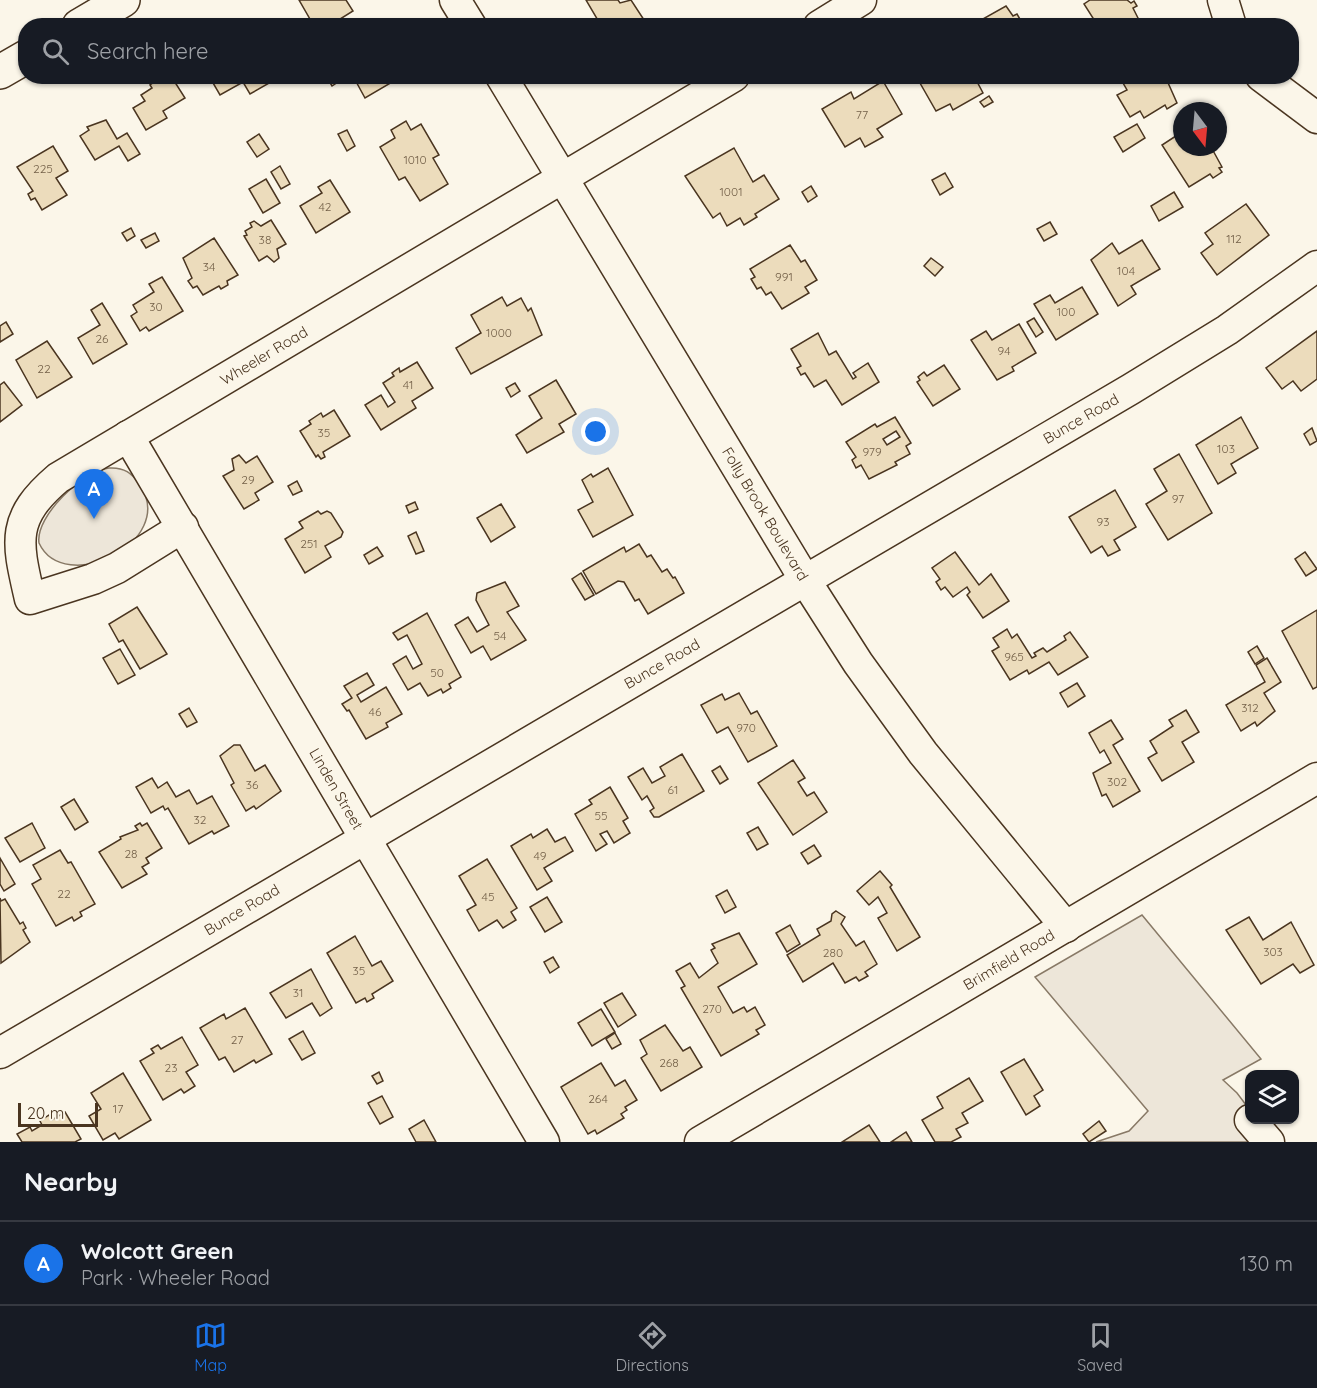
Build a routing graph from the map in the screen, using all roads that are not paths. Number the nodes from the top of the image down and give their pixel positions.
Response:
1 (123, 0) edge
2 (456, 0) edge
3 (861, 0) edge
4 (1223, 0) edge
5 (93, 18) edge
6 (466, 18) edge
7 (832, 18) edge
8 (1229, 18) edge
9 (18, 62) edge
10 (0, 72) edge
11 (506, 84) edge
12 (721, 84) edge
13 (1272, 84) edge
14 (1317, 118) edge
15 (563, 180) junction
16 (1317, 266) edge
17 (128, 436) junction
18 (183, 527) junction
19 (805, 580) junction
20 (1317, 778) edge
21 (364, 837) junction
22 (1066, 927) junction
23 (0, 1053) edge
24 (1254, 1124) edge
25 (544, 1142) edge
26 (700, 1142) edge
27 (1269, 1142) edge

1 - 5 main road
2 - 6 street
3 - 7 street
4 - 8 street
9 - 10 main road
11 - 15 street, Folly Brook Boulevard
12 - 15 street, Wheeler Road
13 - 14 street
15 - 17 street, Wheeler Road
15 - 19 street, Folly Brook Boulevard
16 - 19 street, Bunce Road
17 - 18 street, Linden Street
17 - 18 street, Wheeler Road
18 - 21 street, Linden Street
19 - 21 street, Bunce Road
19 - 22 street, Folly Brook Boulevard
20 - 22 street, Brimfield Road
21 - 23 street, Bunce Road
21 - 25 street, Linden Street
22 - 26 street, Brimfield Road
24 - 27 street

